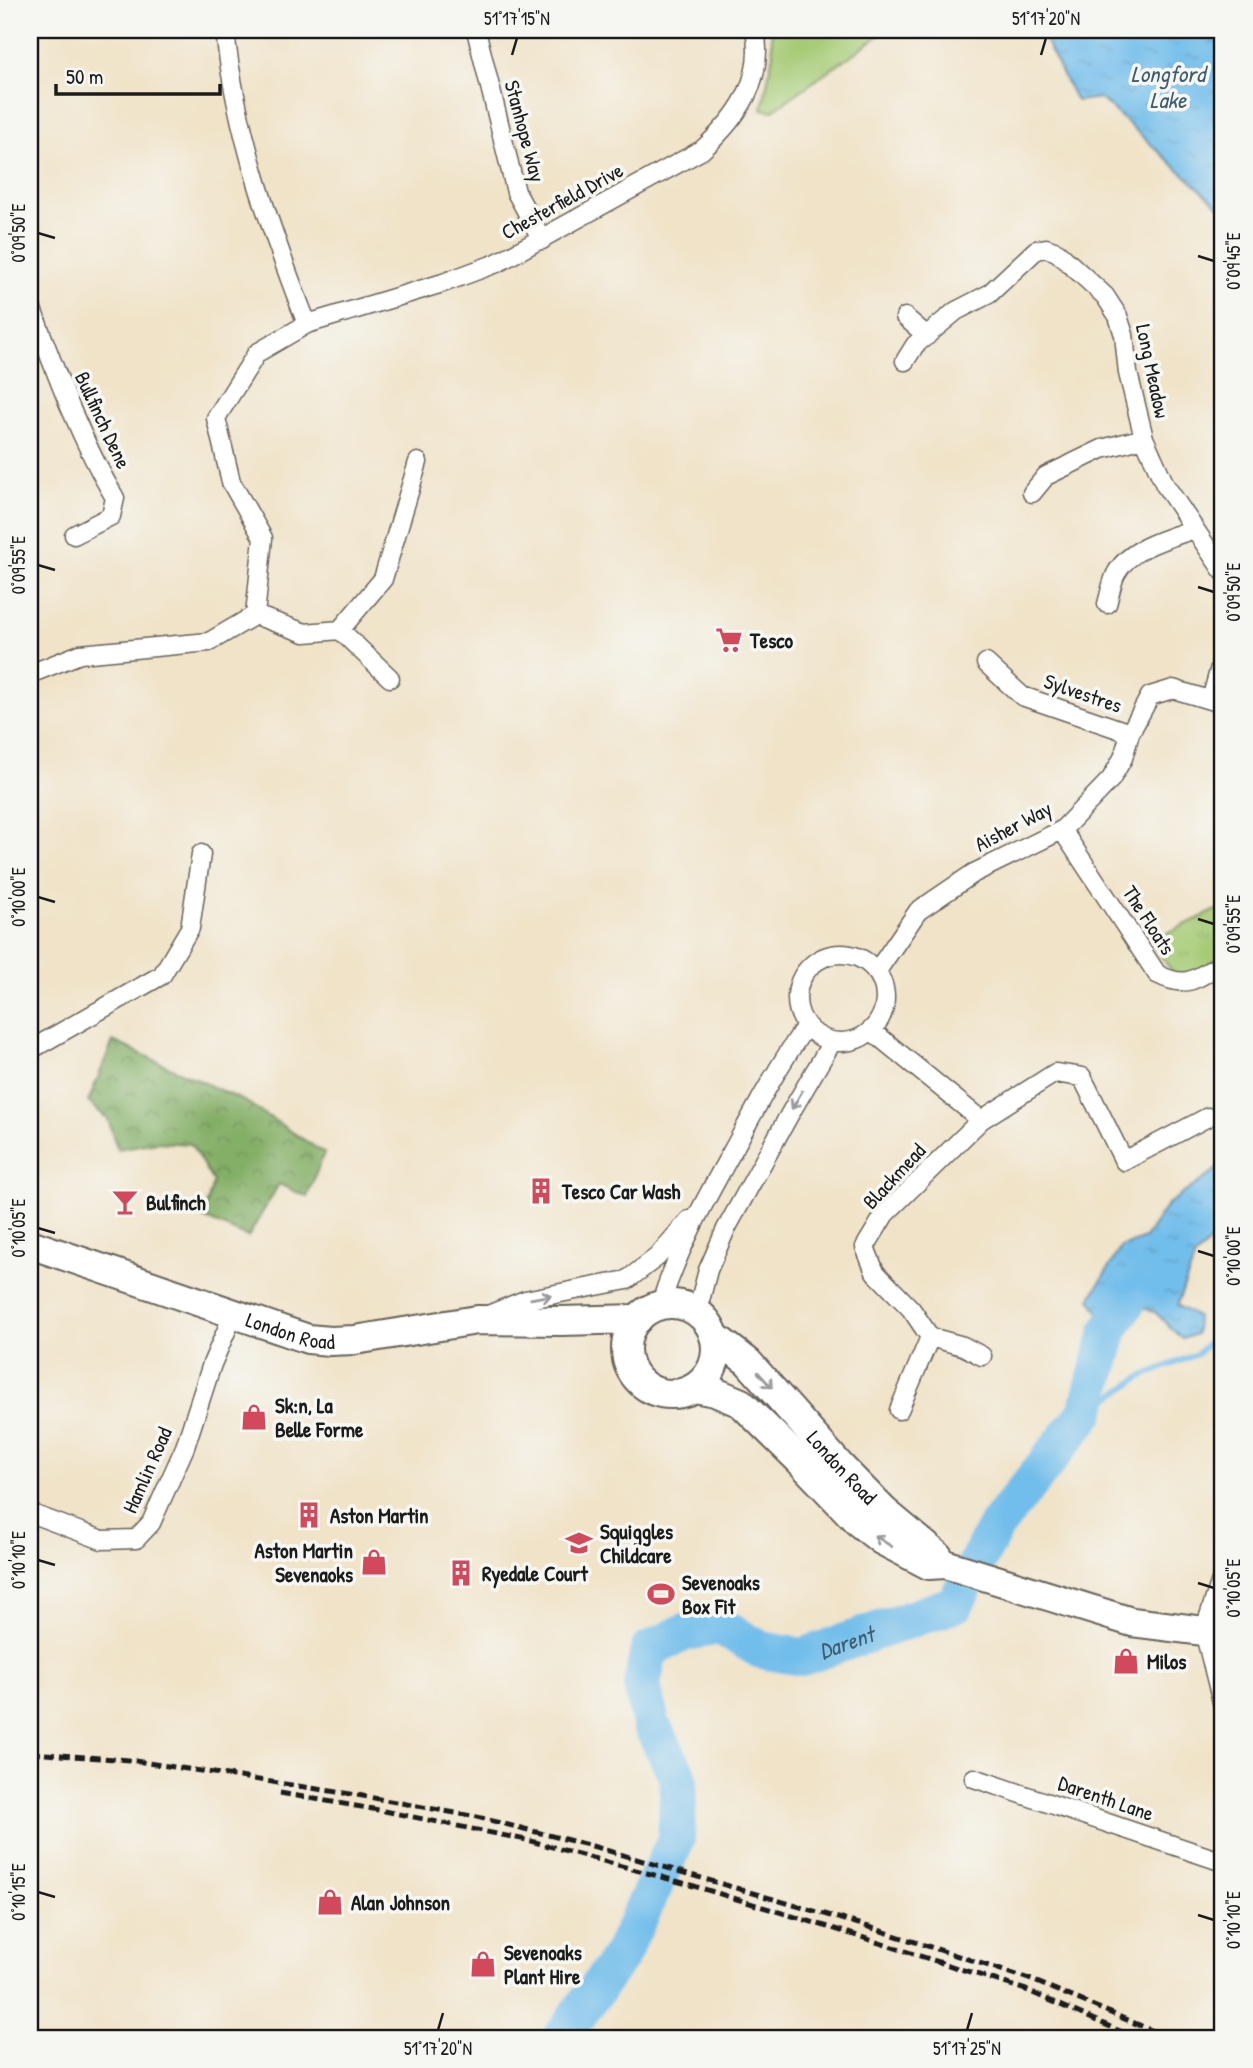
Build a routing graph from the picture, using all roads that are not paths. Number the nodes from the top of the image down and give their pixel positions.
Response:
1 (225, 30) edge
2 (476, 30) edge
3 (755, 30) edge
4 (542, 240) junction
5 (30, 304) edge
6 (905, 317) dead end
7 (307, 324) junction
8 (927, 336) junction
9 (905, 361) dead end
10 (1143, 438) junction
11 (418, 462) dead end
12 (1032, 493) dead end
13 (1194, 529) junction
14 (74, 535) dead end
15 (1223, 571) edge
16 (1107, 604) dead end
17 (255, 615) junction
18 (340, 630) junction
19 (1223, 656) edge
20 (986, 663) dead end
21 (30, 674) edge
22 (390, 678) dead end
23 (1217, 702) edge
24 (1130, 733) junction
25 (1062, 830) junction
26 (201, 854) dead end
27 (1223, 963) edge
28 (877, 971) junction
29 (806, 1026) junction
30 (872, 1031) junction
31 (832, 1042) junction
32 (30, 1050) edge
33 (1208, 1117) dead end
34 (981, 1120) junction
35 (703, 1204) junction
36 (30, 1242) edge
37 (649, 1312) junction
38 (697, 1312) junction
39 (234, 1313) junction
40 (477, 1320) junction
41 (561, 1321) junction
42 (714, 1336) junction
43 (930, 1337) junction
44 (982, 1356) dead end
45 (627, 1358) junction
46 (695, 1388) junction
47 (900, 1410) dead end
48 (30, 1513) edge
49 (949, 1565) junction
50 (1223, 1574) edge
51 (1214, 1631) edge
52 (1223, 1706) edge
53 (974, 1778) dead end
54 (1223, 1861) edge

1 - 7 street
2 - 4 street, Stanhope Way
3 - 4 street, Chesterfield Drive
4 - 7 street, Chesterfield Drive
5 - 14 street, Bullfinch Dene
6 - 8 street
7 - 17 street, Chesterfield Drive
8 - 9 street, Long Meadow
8 - 10 street, Long Meadow
10 - 12 street
10 - 13 street, Long Meadow
11 - 18 street
13 - 15 street, Long Meadow
13 - 16 street
17 - 18 street
17 - 21 street
18 - 22 street
19 - 23 street
20 - 24 street, Sylvestres
23 - 24 street, Aisher Way
24 - 25 street, Aisher Way
25 - 27 street, The Floats
25 - 28 street, Aisher Way
26 - 32 street
28 - 29 street
28 - 30 street
29 - 31 street
29 - 35 street
30 - 31 street
30 - 34 street
31 -> 38 street
33 - 34 street, Blackmead
34 - 43 street, Blackmead
35 - 37 street
40 -> 35 street
36 - 39 main road, London Road
37 - 38 main road, London Road
37 - 41 main road, London Road
37 - 45 main road
38 - 42 main road, London Road
39 - 40 main road, London Road
39 - 48 street, Hamlin Road
40 - 41 main road, London Road
41 - 45 main road, London Road
42 - 46 main road
42 -> 49 main road, London Road
43 - 44 street
43 - 47 street
45 - 46 main road, London Road
49 -> 46 main road, London Road
49 - 51 main road, London Road
50 - 51 street
51 - 52 street
53 - 54 street, Darenth Lane

